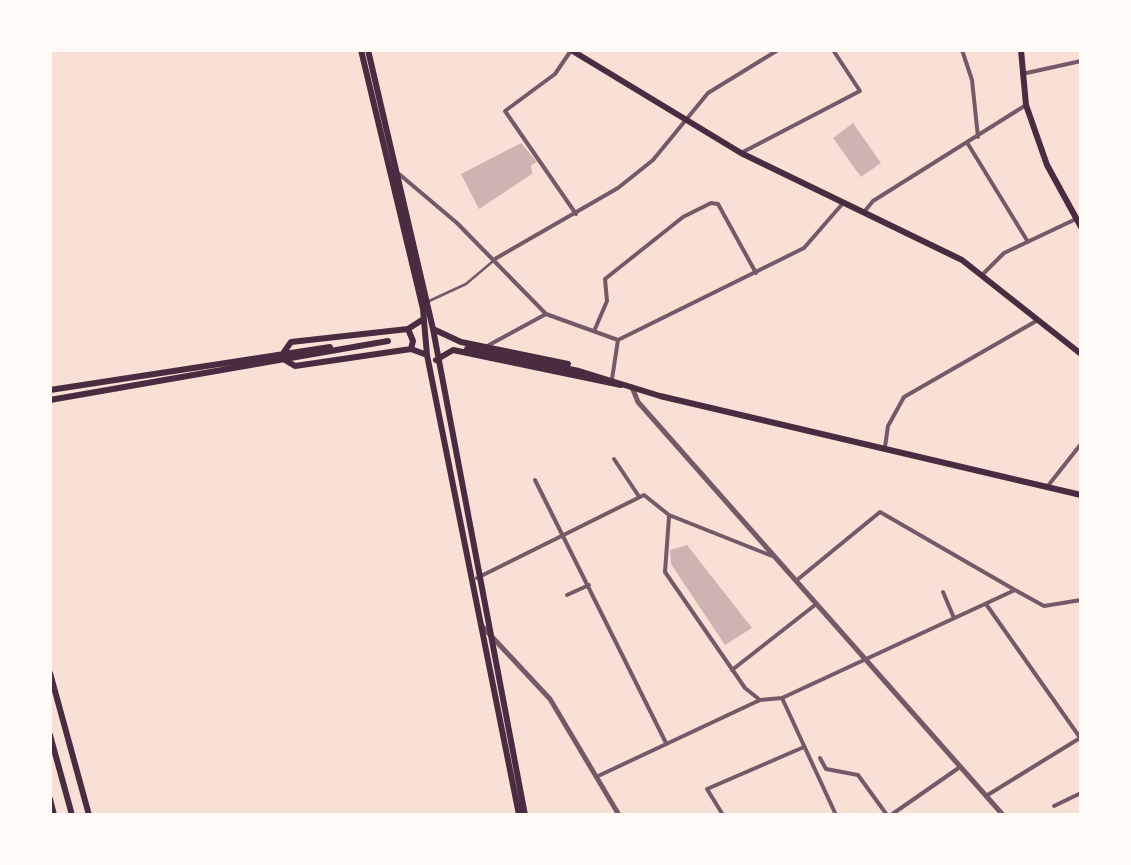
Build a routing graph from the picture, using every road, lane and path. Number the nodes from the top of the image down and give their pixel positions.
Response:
1 (364, 50) edge
2 (572, 50) edge
3 (778, 50) edge
4 (833, 50) edge
5 (971, 50) edge
6 (1021, 50) edge
7 (962, 51) edge
8 (1081, 61) edge
9 (1022, 74) junction
10 (1026, 105) junction
11 (684, 120) junction
12 (978, 138) junction
13 (968, 144) junction
14 (740, 154) junction
15 (398, 173) junction
16 (844, 202) junction
17 (864, 212) junction
18 (576, 214) junction
19 (1076, 219) junction
20 (1081, 228) edge
21 (1028, 242) junction
22 (493, 260) junction
23 (756, 272) junction
24 (984, 274) junction
25 (426, 303) junction
26 (546, 314) junction
27 (423, 317) junction
28 (1038, 320) junction
29 (433, 329) junction
30 (595, 329) junction
31 (408, 330) junction
32 (618, 340) junction
33 (484, 347) junction
34 (464, 348) junction
35 (410, 349) junction
36 (427, 354) junction
37 (1081, 354) edge
38 (284, 356) junction
39 (436, 362) junction
40 (612, 379) junction
41 (628, 386) junction
42 (50, 390) edge
43 (50, 400) edge
44 (1081, 444) edge
45 (885, 447) junction
46 (614, 459) dead end
47 (535, 480) dead end
48 (1046, 487) junction
49 (638, 495) junction
50 (1081, 495) edge
51 (669, 515) junction
52 (564, 532) junction
53 (777, 558) junction
54 (477, 578) junction
55 (797, 580) junction
56 (589, 585) junction
57 (1015, 590) junction
58 (943, 592) dead end
59 (567, 595) dead end
60 (1081, 600) edge
61 (817, 604) junction
62 (986, 604) junction
63 (954, 618) junction
64 (481, 624) junction
65 (490, 633) junction
66 (867, 658) junction
67 (732, 670) junction
68 (50, 673) edge
69 (782, 698) junction
70 (760, 700) junction
71 (50, 735) edge
72 (1081, 739) edge
73 (666, 743) junction
74 (804, 747) junction
75 (820, 758) dead end
76 (960, 767) junction
77 (596, 777) junction
78 (1081, 793) edge
79 (986, 796) junction
80 (50, 799) edge
81 (1054, 806) dead end
82 (54, 815) edge
83 (72, 815) edge
84 (90, 815) edge
85 (522, 815) edge
86 (619, 815) edge
87 (722, 815) edge
88 (836, 815) edge
89 (889, 815) edge
90 (1002, 815) edge

1 - 15 main road
1 - 27 main road
2 - 11 main road
2 - 18 street
3 - 11 street
4 - 14 street
5 - 7 street
6 - 9 main road
7 - 12 street
8 - 9 street
9 - 10 main road
10 - 12 street
10 - 19 main road
11 - 14 main road
11 - 18 street
12 - 13 street
13 - 17 street
13 - 21 street
14 - 16 main road
15 - 22 street
15 - 25 main road
16 - 17 main road
16 - 23 street
17 - 24 main road
18 - 22 street
19 - 20 main road
19 - 21 street
21 - 24 street
22 - 25 street
22 - 26 street
23 - 30 street
23 - 32 street
24 - 28 main road
25 - 29 main road
26 - 30 street
26 - 33 street
27 - 31 main road
27 - 36 main road
28 - 37 main road
28 - 45 street
29 - 34 main road
29 - 39 main road
30 - 32 street
31 - 35 main road
31 - 38 main road
32 - 40 street
33 - 34 main road
33 - 40 main road
34 - 39 main road
34 - 40 main road
34 - 41 main road
35 - 36 main road
35 - 38 main road
36 - 64 main road
38 - 38 main road
38 - 42 main road
38 - 43 main road
39 - 54 main road
40 - 41 main road
41 - 45 main road
41 - 53 street
44 - 48 street
45 - 48 main road
46 - 49 street
47 - 52 street
48 - 50 main road
49 - 51 street
49 - 52 street
51 - 53 street
51 - 67 street
52 - 54 street
52 - 56 street
53 - 55 street
54 - 65 main road
55 - 57 street
55 - 61 street
56 - 59 street
56 - 73 street
57 - 60 street
57 - 62 street
58 - 63 street
61 - 66 street
61 - 67 street
62 - 63 street
62 - 72 street
63 - 66 street
64 - 65 street
64 - 85 main road
65 - 77 street
65 - 85 main road
66 - 69 street
66 - 76 street
67 - 70 street
68 - 84 main road
69 - 70 street
69 - 74 street
70 - 73 street
71 - 83 main road
72 - 79 street
73 - 77 street
74 - 87 street
74 - 88 street
75 - 89 street
76 - 79 street
76 - 89 street
77 - 86 street
78 - 81 street
79 - 90 street
80 - 82 main road

